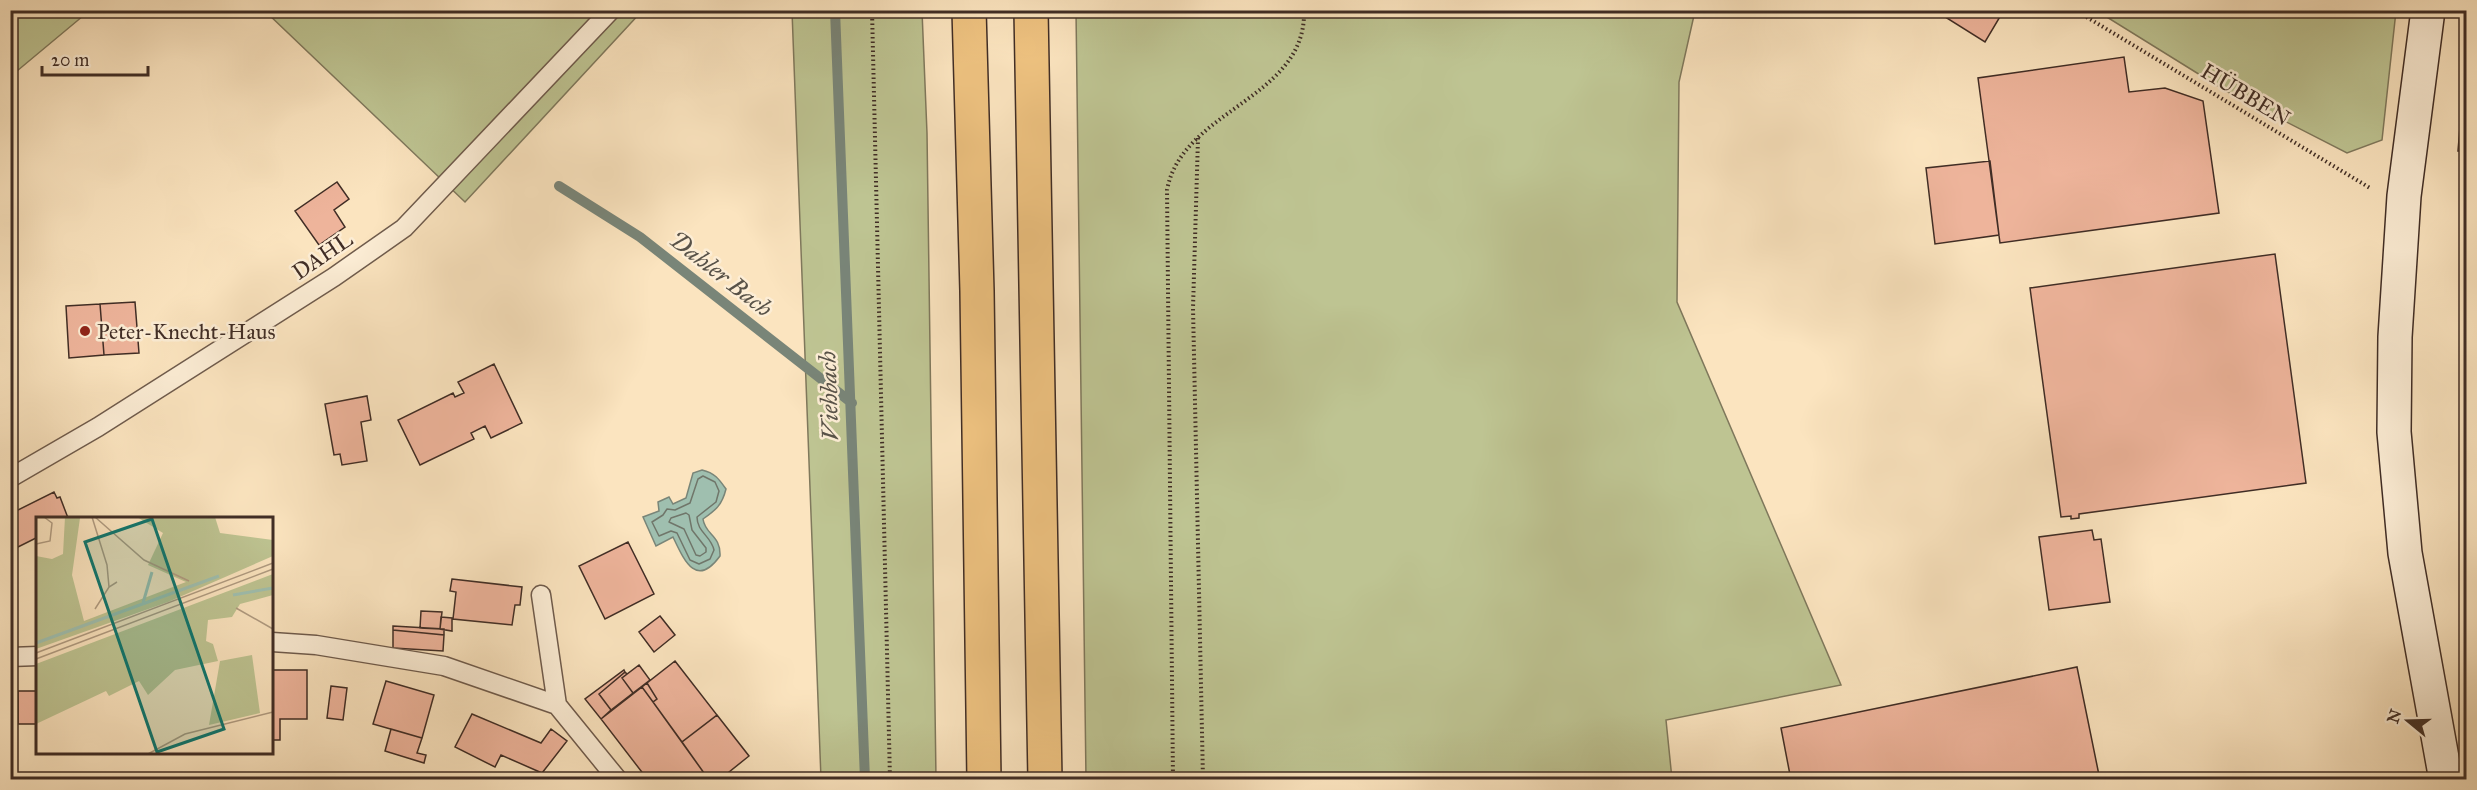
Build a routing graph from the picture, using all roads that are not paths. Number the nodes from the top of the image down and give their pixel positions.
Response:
1 (611, 10) edge
2 (969, 10) edge
3 (1031, 10) edge
4 (2428, 10) edge
5 (10, 478) edge
6 (541, 595) dead end
7 (273, 642) edge
8 (36, 656) edge
9 (10, 657) edge
10 (557, 705) junction
11 (618, 780) edge
12 (984, 780) edge
13 (1045, 780) edge
14 (2446, 780) edge

1 - 5 lane, DAHL
2 - 12 highway
3 - 13 highway
4 - 14 main road
6 - 10 lane
7 - 10 lane
8 - 9 lane
10 - 11 lane

